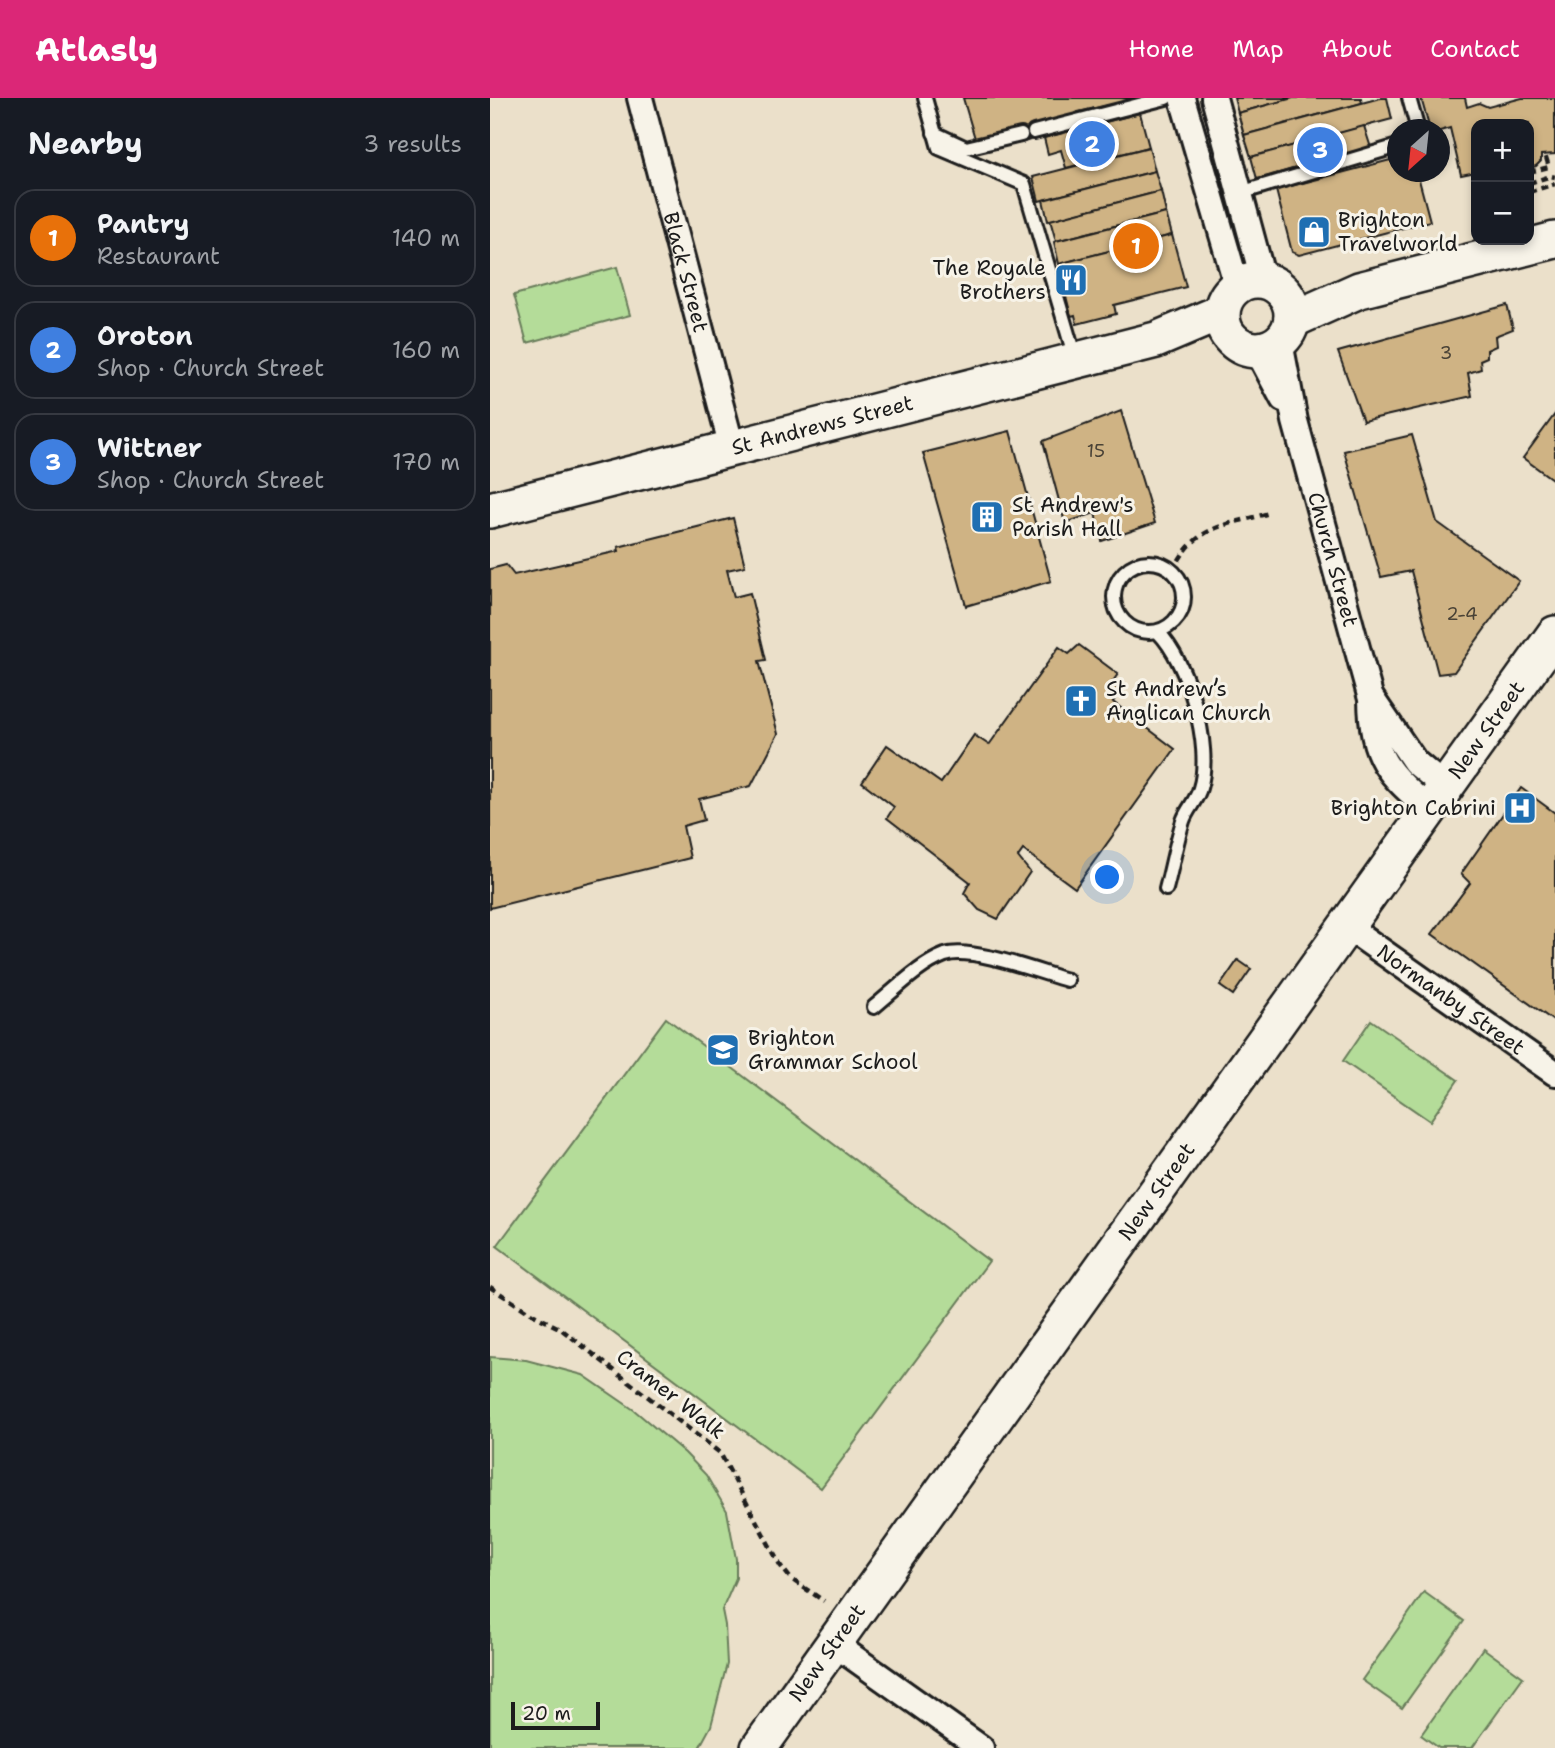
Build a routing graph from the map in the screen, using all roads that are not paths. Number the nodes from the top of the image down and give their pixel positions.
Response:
1 (640, 98) edge
2 (925, 98) edge
3 (1166, 98) edge
4 (1182, 98) edge
5 (1214, 98) edge
6 (1409, 98) edge
7 (1415, 119) edge
8 (934, 133) junction
9 (1387, 149) edge
10 (1240, 193) junction
11 (1555, 240) edge
12 (1258, 315) junction
13 (1076, 361) junction
14 (732, 448) junction
15 (490, 510) edge
16 (1158, 632) junction
17 (1555, 634) edge
18 (1438, 799) junction
19 (1166, 889) dead end
20 (1346, 926) junction
21 (1067, 980) dead end
22 (874, 1007) dead end
23 (1555, 1073) edge
24 (842, 1631) junction
25 (759, 1748) edge
26 (981, 1748) edge

1 - 14 street, Black Street
2 - 8 lane
3 - 8 lane
4 - 12 street, Church Street
5 - 10 street, Church Street
6 - 7 lane
8 - 13 lane
9 - 10 lane
10 - 12 street, Church Street
11 - 12 main road, St Andrews Street
12 - 13 main road, St Andrews Street
12 - 18 street, Church Street
13 - 14 main road, St Andrews Street
14 - 15 main road, St Andrews Street
16 - 16 lane
16 - 19 lane
17 - 18 main road, New Street
18 - 20 main road, New Street
20 - 23 street, Normanby Street
20 - 24 main road, New Street
21 - 22 lane
24 - 25 main road, New Street
24 - 26 street

